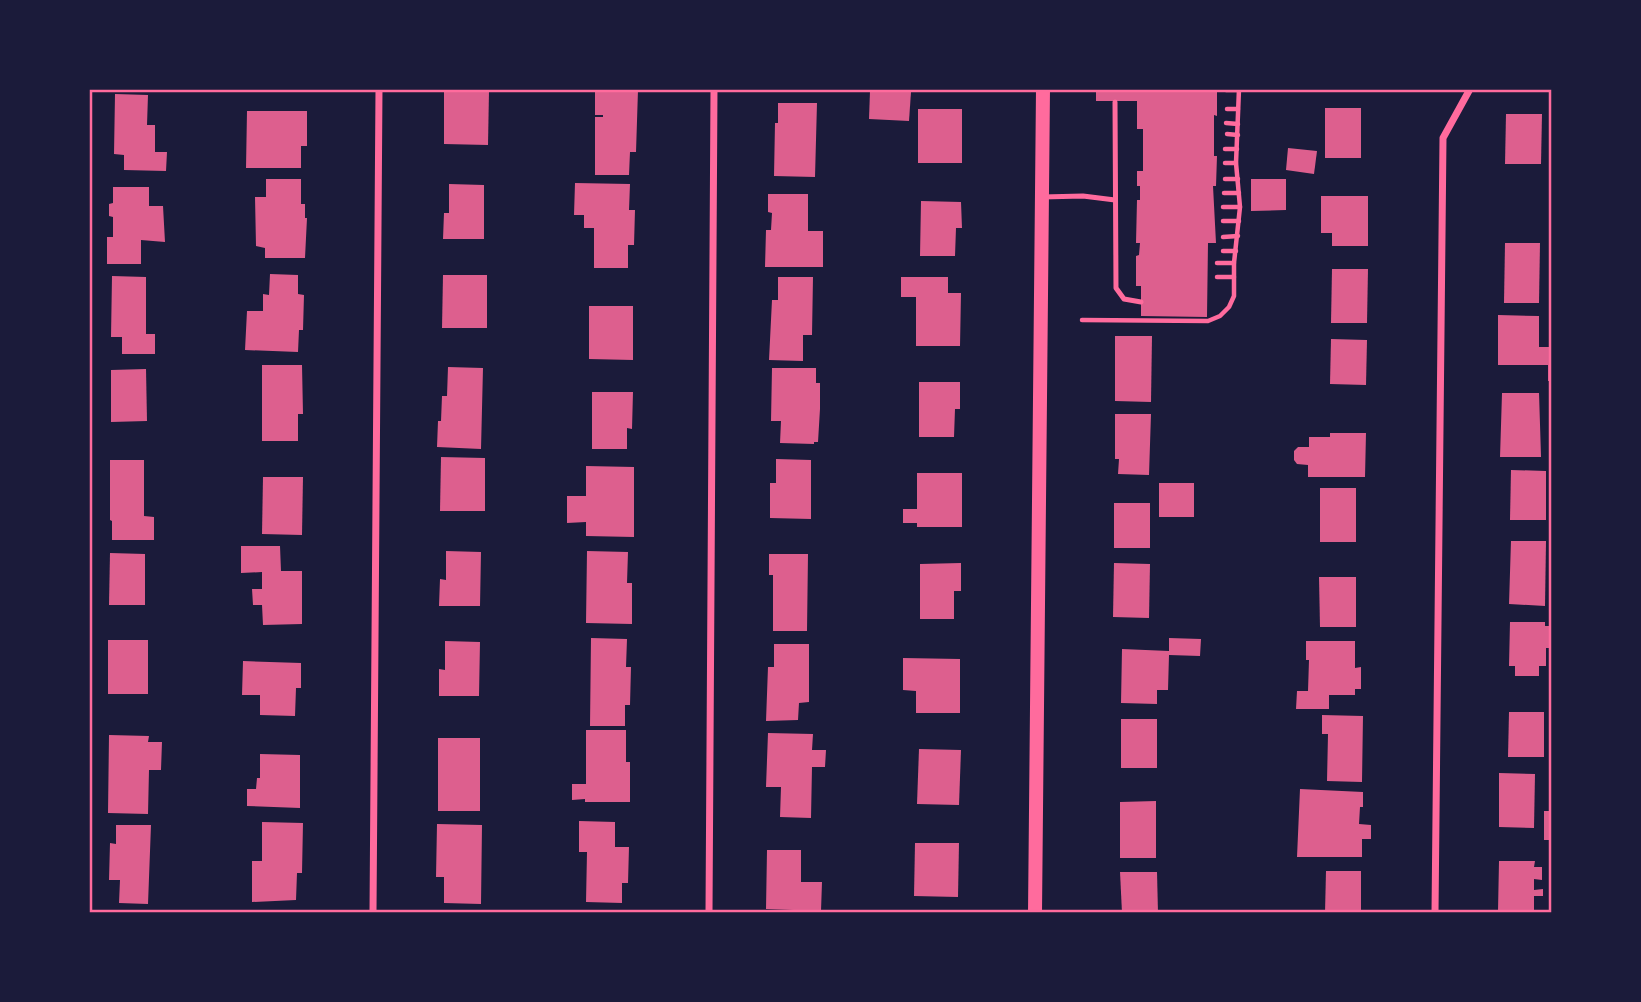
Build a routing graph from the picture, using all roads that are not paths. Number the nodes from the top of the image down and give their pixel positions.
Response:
1 (379, 89) edge
2 (714, 89) edge
3 (1043, 89) edge
4 (1470, 89) edge
5 (1115, 102) dead end
6 (1042, 198) junction
7 (1115, 200) junction
8 (1141, 302) dead end
9 (373, 913) edge
10 (709, 913) edge
11 (1035, 913) edge
12 (1435, 913) edge

1 - 9 street
2 - 10 street
3 - 6 main road
4 - 12 street
5 - 7 lane
6 - 7 lane
6 - 11 main road
7 - 8 lane

